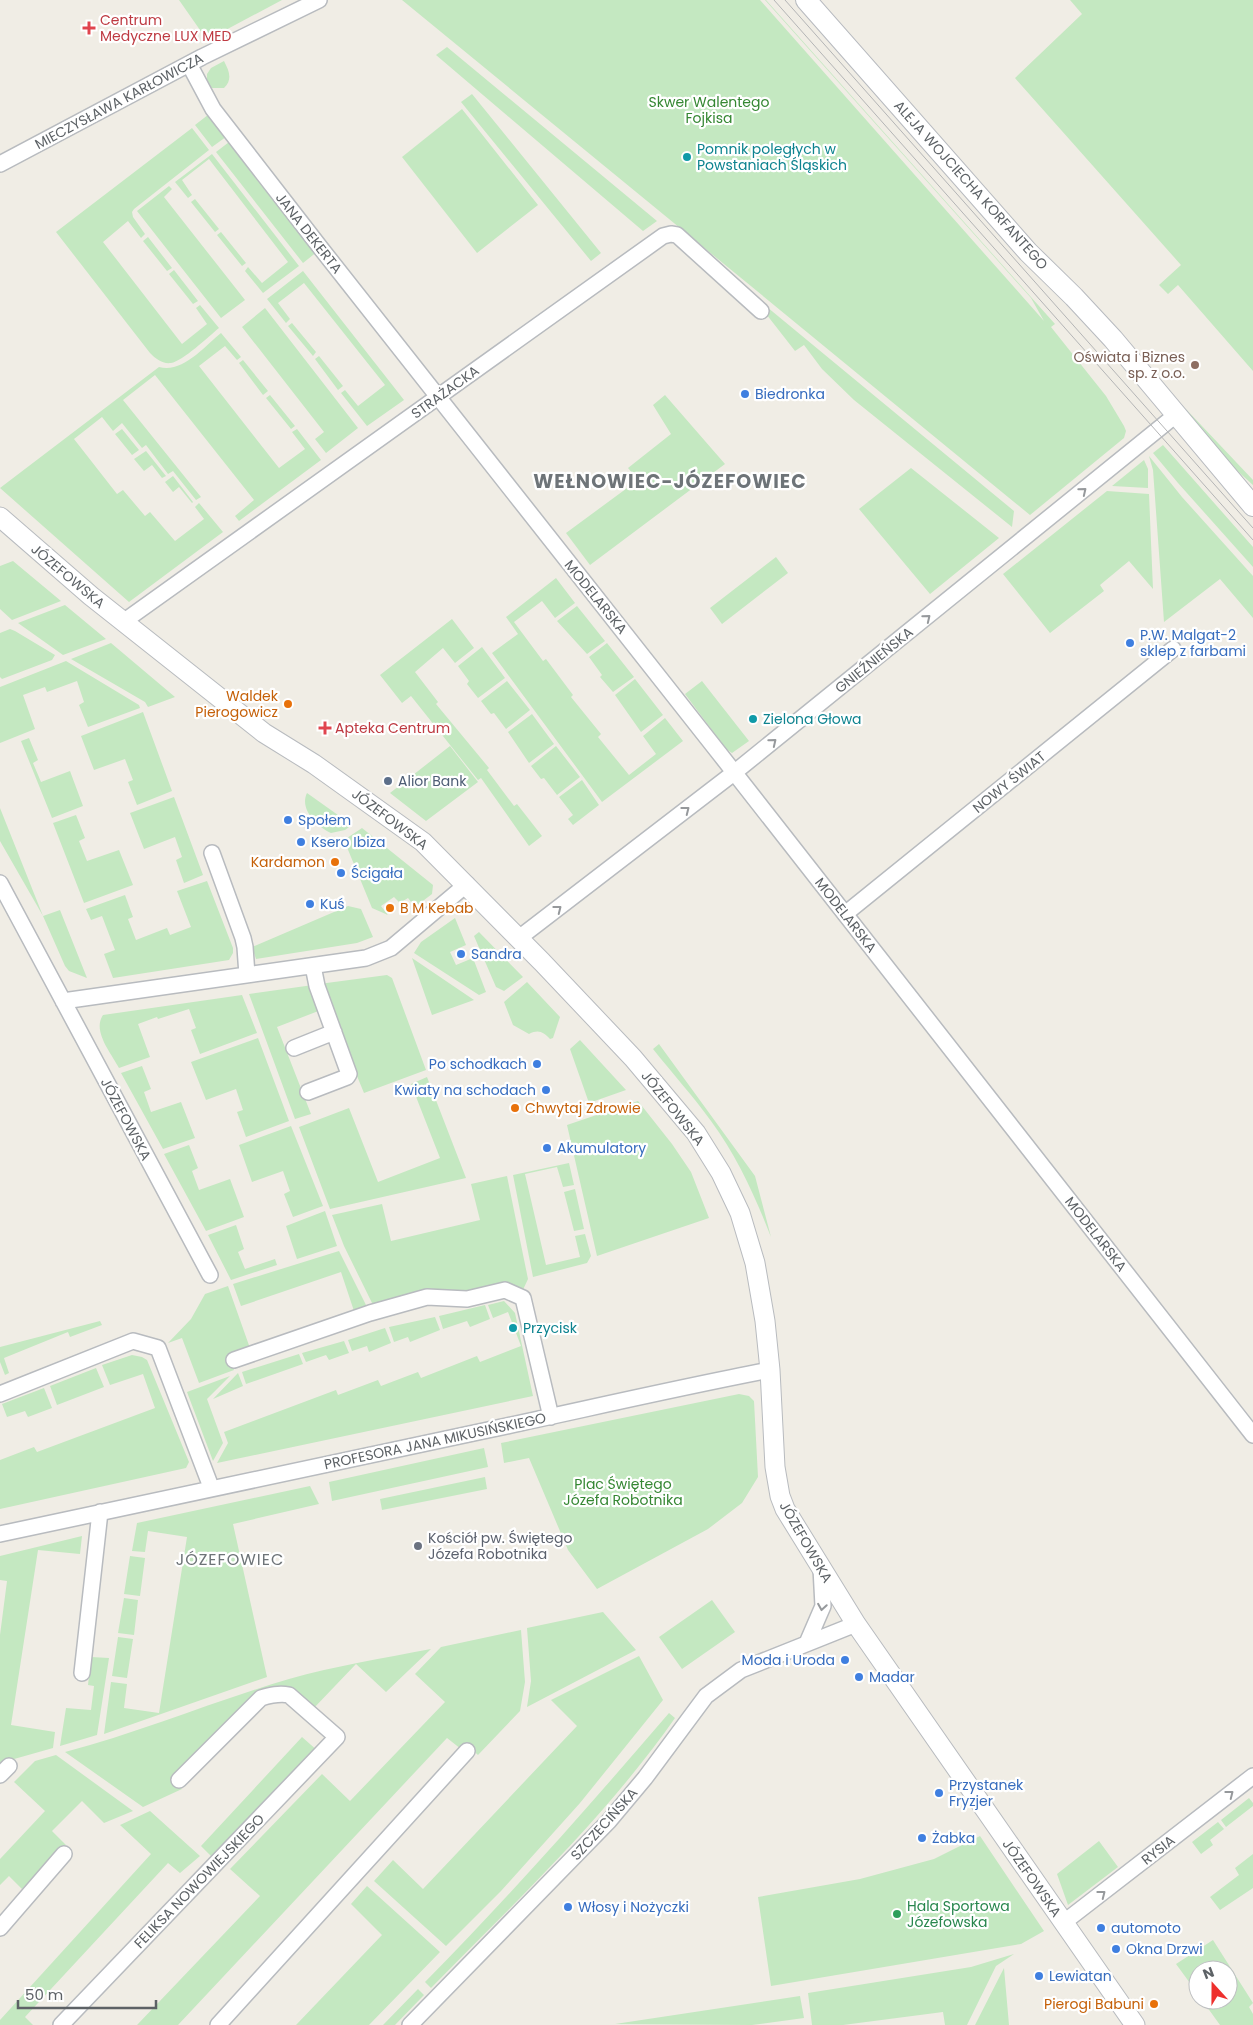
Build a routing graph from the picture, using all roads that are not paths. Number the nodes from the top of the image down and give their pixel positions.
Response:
1 (319, 0) edge
2 (806, 0) edge
3 (189, 64) junction
4 (0, 164) edge
5 (761, 311) dead end
6 (439, 396) junction
7 (1177, 414) junction
8 (1253, 506) edge
9 (0, 517) edge
10 (123, 622) junction
11 (1173, 649) dead end
12 (735, 772) junction
13 (212, 853) dead end
14 (0, 883) edge
15 (467, 884) junction
16 (845, 914) junction
17 (519, 938) junction
18 (313, 966) junction
19 (247, 975) junction
20 (63, 1001) junction
21 (334, 1032) junction
22 (294, 1048) dead end
23 (308, 1092) dead end
24 (210, 1275) dead end
25 (234, 1360) dead end
26 (770, 1370) junction
27 (0, 1394) edge
28 (551, 1416) junction
29 (1253, 1435) edge
30 (211, 1487) junction
31 (100, 1512) junction
32 (0, 1534) edge
33 (821, 1567) junction
34 (856, 1624) junction
35 (807, 1643) junction
36 (82, 1673) dead end
37 (466, 1751) dead end
38 (1253, 1776) edge
39 (179, 1780) dead end
40 (64, 1854) dead end
41 (1063, 1923) junction
42 (0, 1928) edge
43 (61, 2025) edge
44 (218, 2025) edge
45 (410, 2025) edge
46 (1135, 2025) edge

1 - 3 street, MIECZYSŁAWA KARŁOWICZA
2 - 7 main road, ALEJA WOJCIECHA KORFANTEGO
3 - 4 street, MIECZYSŁAWA KARŁOWICZA
3 - 6 street, JANA DEKERTA
5 - 6 street, STRAŻACKA
6 - 10 street, STRAŻACKA
6 - 12 street, MODELARSKA
7 - 8 main road, ALEJA WOJCIECHA KORFANTEGO
12 -> 7 street, GNIEŹNIEŃSKA
9 - 10 street, JÓZEFOWSKA
10 - 15 street, JÓZEFOWSKA
11 - 16 street, NOWY ŚWIAT
12 - 16 street, MODELARSKA
17 -> 12 street, GNIEŹNIEŃSKA
13 - 19 street
14 - 20 street, JÓZEFOWSKA
15 - 17 street, JÓZEFOWSKA
15 - 18 street
16 - 29 street, MODELARSKA
17 - 26 street, JÓZEFOWSKA
18 - 19 street
18 - 21 street
19 - 20 street
20 - 24 street, JÓZEFOWSKA
21 - 22 street
21 - 23 street
25 - 28 street
26 - 28 street, PROFESORA JANA MIKUSIŃSKIEGO
26 - 33 street, JÓZEFOWSKA
27 - 30 street
28 - 30 street, PROFESORA JANA MIKUSIŃSKIEGO
30 - 31 street, PROFESORA JANA MIKUSIŃSKIEGO
31 - 32 street, PROFESORA JANA MIKUSIŃSKIEGO
31 - 36 street
33 - 34 street, JÓZEFOWSKA
33 -> 35 street
34 - 35 street, SZCZECIŃSKA
34 - 41 street, JÓZEFOWSKA
35 - 45 street, SZCZECIŃSKA
37 - 44 street
41 -> 38 street, RYSIA
39 - 43 street, FELIKSA NOWOWIEJSKIEGO
40 - 42 street
41 - 46 street, JÓZEFOWSKA

